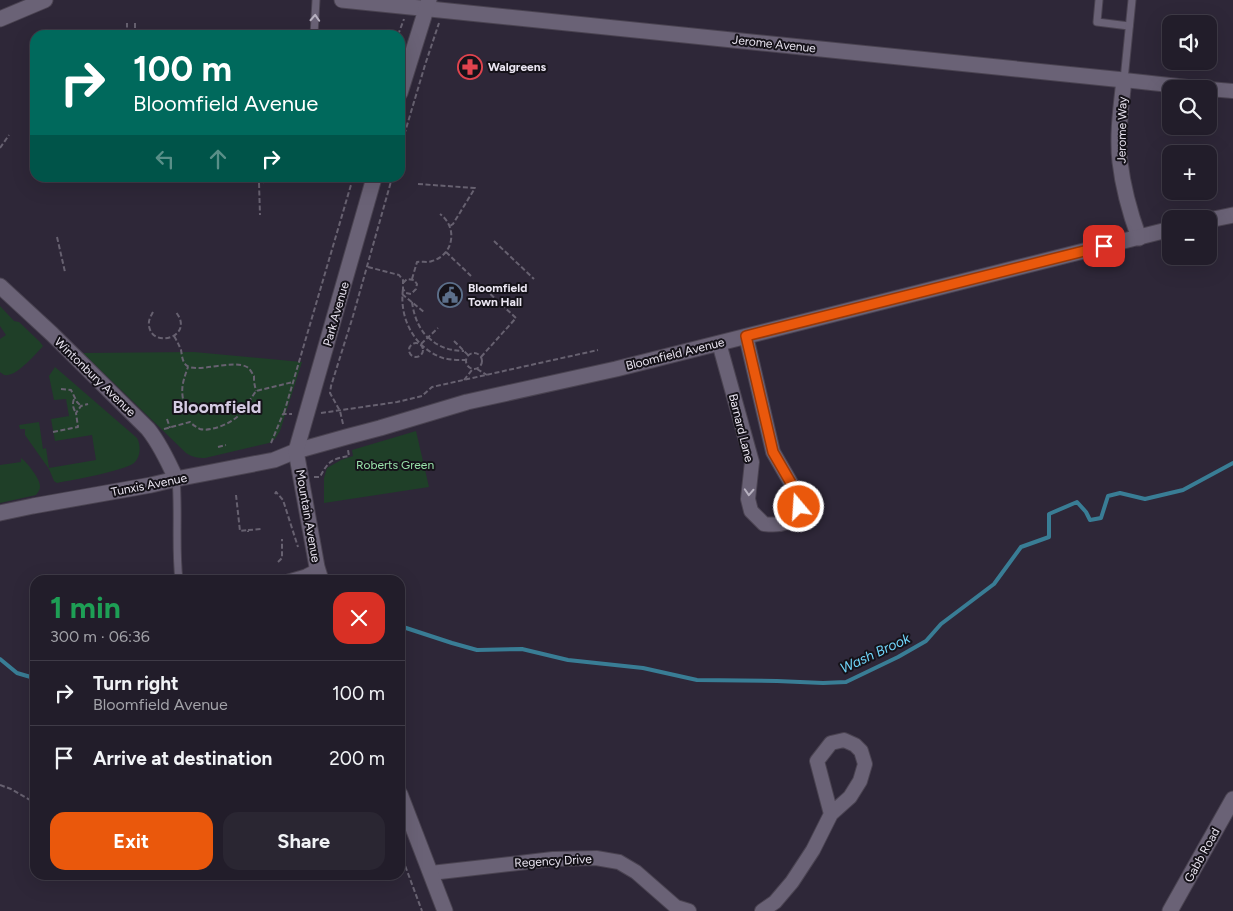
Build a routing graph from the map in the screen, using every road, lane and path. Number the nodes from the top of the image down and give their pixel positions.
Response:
1 (46, 0) edge
2 (316, 0) edge
3 (342, 0) edge
4 (1099, 0) edge
5 (1132, 0) edge
6 (428, 4) edge
7 (443, 10) junction
8 (0, 19) edge
9 (127, 23) dead end
10 (135, 23) dead end
11 (1129, 26) junction
12 (127, 30) edge
13 (135, 30) edge
14 (314, 30) edge
15 (405, 77) edge
16 (1124, 80) junction
17 (1162, 84) edge
18 (1217, 90) edge
19 (1233, 92) edge
20 (405, 132) edge
21 (9, 135) dead end
22 (0, 148) edge
23 (352, 182) edge
24 (373, 182) edge
25 (391, 182) edge
26 (260, 183) dead end
27 (418, 184) dead end
28 (440, 214) dead end
29 (260, 215) dead end
30 (1233, 215) edge
31 (1217, 218) edge
32 (450, 226) junction
33 (1162, 232) edge
34 (57, 237) dead end
35 (1139, 238) junction
36 (494, 241) dead end
37 (446, 252) junction
38 (366, 266) junction
39 (65, 272) dead end
40 (471, 276) dead end
41 (412, 279) junction
42 (534, 279) dead end
43 (403, 283) junction
44 (0, 286) edge
45 (403, 290) junction
46 (487, 291) dead end
47 (402, 294) junction
48 (412, 302) junction
49 (154, 312) dead end
50 (176, 312) dead end
51 (424, 312) dead end
52 (438, 328) dead end
53 (174, 336) junction
54 (746, 336) junction
55 (428, 337) junction
56 (454, 341) dead end
57 (421, 344) junction
58 (719, 344) junction
59 (598, 350) dead end
60 (464, 351) junction
61 (469, 356) junction
62 (480, 357) junction
63 (466, 360) junction
64 (188, 367) junction
65 (473, 369) junction
66 (477, 369) junction
67 (487, 375) junction
68 (464, 380) junction
69 (293, 382) junction
70 (61, 389) dead end
71 (256, 391) junction
72 (74, 398) junction
73 (88, 404) dead end
74 (81, 406) junction
75 (340, 411) junction
76 (76, 413) junction
77 (187, 413) dead end
78 (283, 414) junction
79 (307, 414) junction
80 (167, 419) dead end
81 (170, 428) junction
82 (162, 430) dead end
83 (53, 432) dead end
84 (346, 437) junction
85 (271, 444) dead end
86 (226, 445) dead end
87 (218, 447) dead end
88 (296, 451) junction
89 (314, 477) dead end
90 (176, 479) junction
91 (275, 494) dead end
92 (236, 495) dead end
93 (0, 513) edge
94 (262, 529) dead end
95 (282, 539) dead end
96 (278, 562) dead end
97 (314, 573) edge
98 (178, 575) edge
99 (0, 785) edge
100 (1233, 798) edge
101 (30, 800) edge
102 (405, 807) edge
103 (832, 814) junction
104 (405, 865) edge
105 (431, 873) junction
106 (422, 911) edge
107 (445, 911) edge
108 (689, 911) edge
109 (762, 911) edge
110 (1170, 911) edge

1 - 8 main road
14 -> 2 lane
3 - 6 main road, Jerome Avenue
4 - 11 lane
5 - 11 lane
6 - 7 main road, Jerome Avenue
6 - 15 main road
7 - 16 main road, Jerome Avenue
7 - 20 path
9 - 12 path
10 - 13 path
11 - 16 lane
16 - 17 street, Jerome Avenue
16 - 35 main road, Jerome Way
18 - 19 street, Jerome Avenue
21 - 22 path
23 - 69 path
24 - 79 main road, Park Avenue
25 - 38 path
26 - 29 path
27 - 32 path
28 - 32 path
30 - 31 main road
32 - 37 path
33 - 35 main road, Bloomfield Avenue
34 - 39 path
35 - 54 main road, Bloomfield Avenue
36 - 42 path
37 - 40 path
37 - 41 path
38 - 43 path
38 - 75 path
41 - 43 path
41 - 45 path
43 - 45 path
44 - 90 main road, Wintonbury Avenue
45 - 47 path
46 - 62 path
47 - 48 path
47 - 57 path
48 - 51 path
48 - 55 path
49 - 53 path
50 - 53 path
52 - 55 path
53 - 64 path
54 - 58 main road, Bloomfield Avenue
58 -> 54 street, Barnard Lane
55 - 57 path
55 - 60 path
56 - 60 path
57 - 57 path
57 - 63 path
58 - 84 main road, Bloomfield Avenue
59 - 67 path
60 - 61 path
61 - 62 path
61 - 63 path
62 - 66 path
63 - 65 path
64 - 71 path
64 - 77 path
65 - 66 path
65 - 68 path
66 - 67 path
67 - 68 path
68 - 75 path
69 - 71 path
69 - 78 path
70 - 72 path
71 - 81 path
72 - 74 path
72 - 76 path
73 - 74 path
74 - 76 path
75 - 79 path
75 - 84 path
76 - 83 path
78 - 79 path
78 - 85 path
79 - 88 main road, Park Avenue
80 - 81 path
81 - 82 path
84 - 88 main road, Bloomfield Avenue
84 - 89 path
86 - 87 path
88 - 90 main road, Tunxis Avenue
88 - 97 main road, Mountain Avenue
90 - 93 main road, Tunxis Avenue
90 - 98 lane
91 - 97 path
92 - 94 path
95 - 96 path
99 - 101 path
100 - 110 main road, Gabb Road
102 - 105 main road
103 - 103 street
103 - 109 street
104 - 106 path
105 - 107 main road
105 - 108 street, Regency Drive

